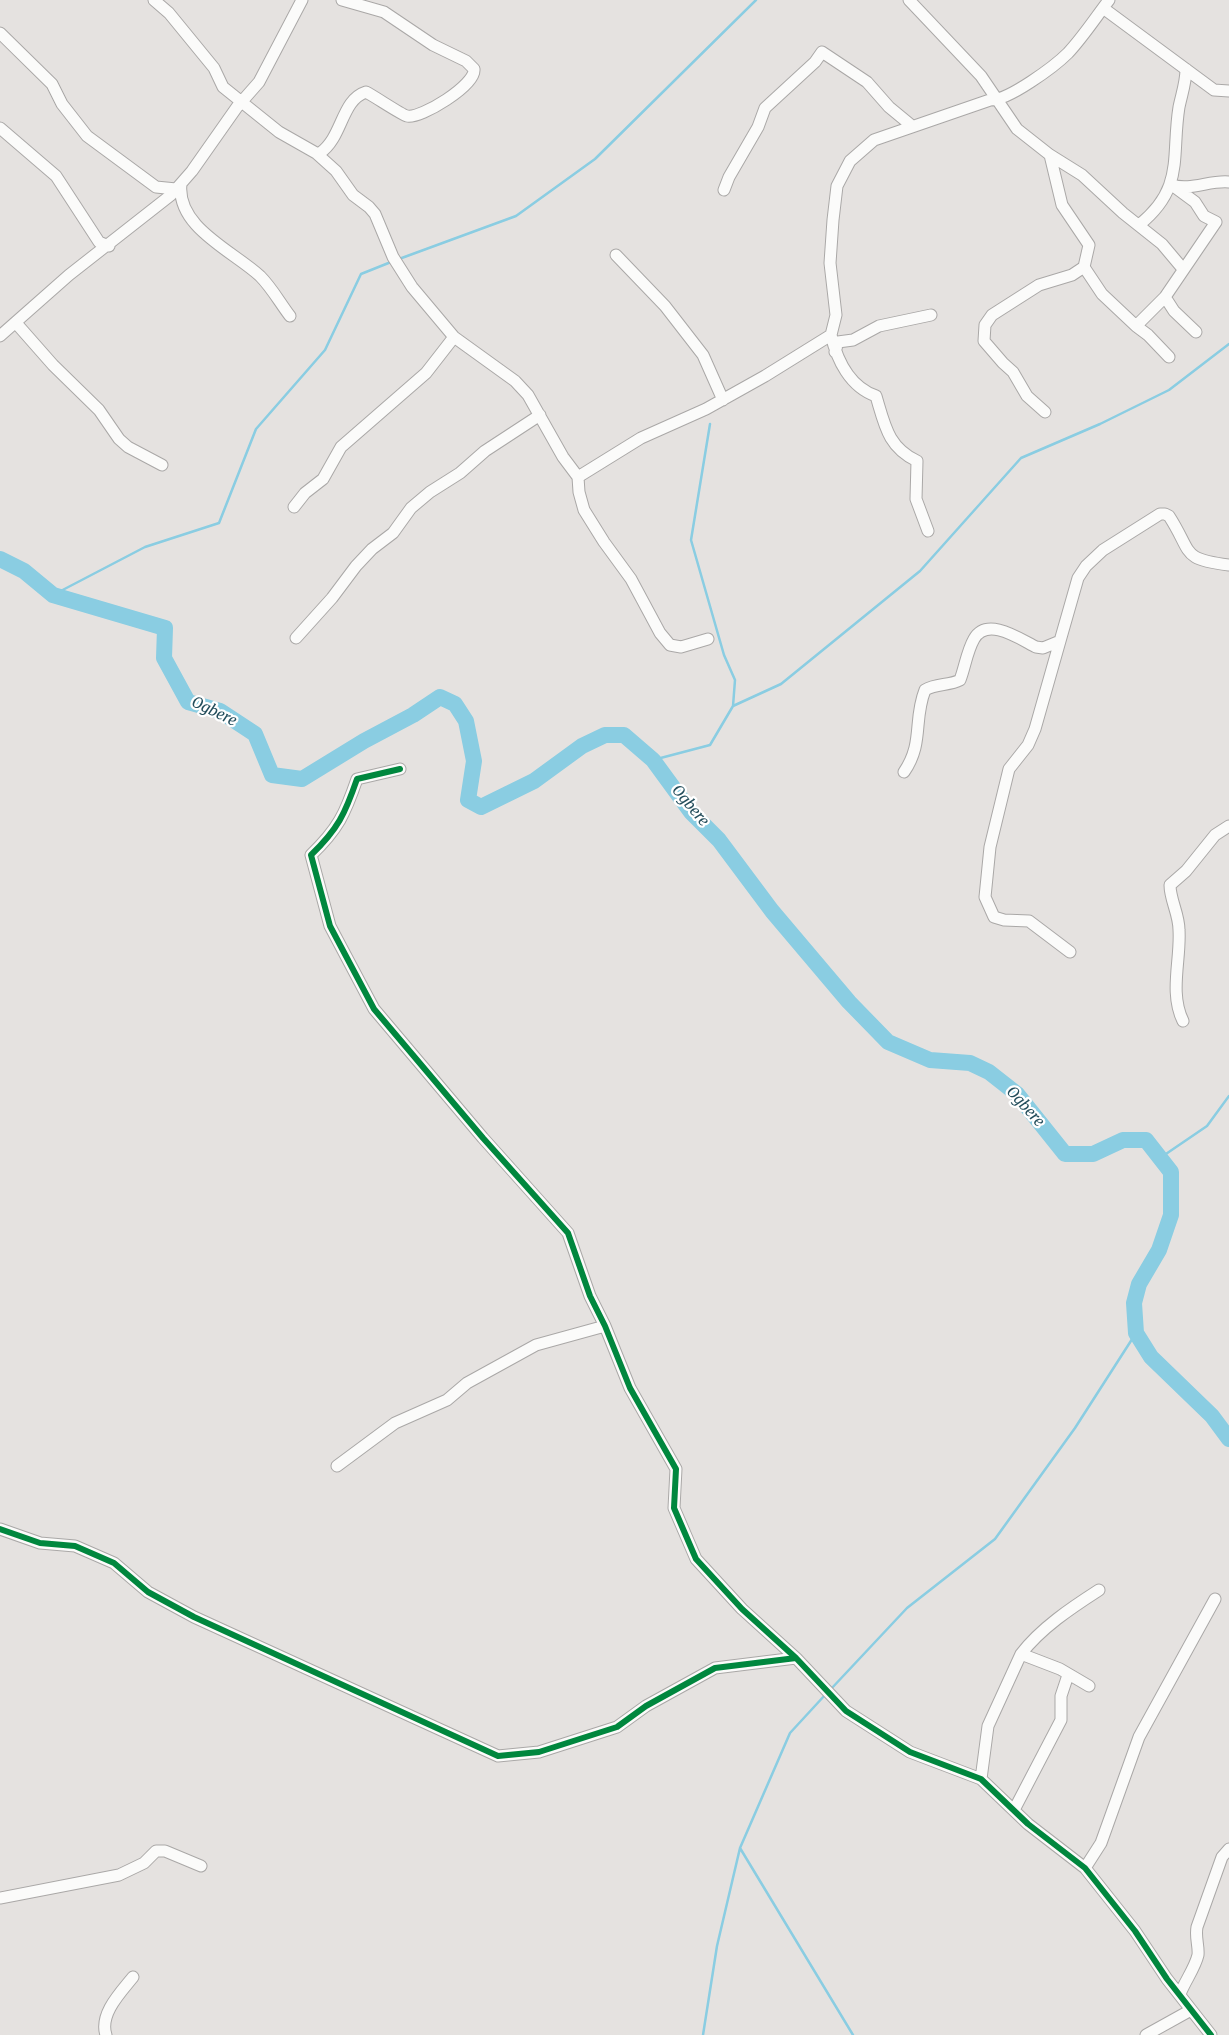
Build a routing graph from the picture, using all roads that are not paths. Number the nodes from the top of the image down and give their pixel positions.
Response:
1 (154, 0) edge
2 (302, 0) edge
3 (342, 0) edge
4 (909, 0) edge
5 (1106, 4) edge
6 (0, 33) edge
7 (1186, 69) junction
8 (1229, 91) edge
9 (999, 100) junction
10 (242, 101) junction
11 (912, 126) junction
12 (0, 128) edge
13 (316, 153) junction
14 (1050, 155) junction
15 (1229, 182) edge
16 (1172, 184) junction
17 (178, 186) junction
18 (724, 190) dead end
19 (1139, 226) junction
20 (109, 246) junction
21 (616, 255) dead end
22 (1084, 267) junction
23 (1183, 269) junction
24 (1165, 297) junction
25 (931, 315) dead end
26 (290, 316) dead end
27 (16, 323) junction
28 (1136, 326) junction
29 (1196, 332) dead end
30 (0, 335) edge
31 (831, 335) junction
32 (454, 337) junction
33 (835, 352) junction
34 (1168, 357) dead end
35 (723, 400) junction
36 (1045, 412) dead end
37 (540, 415) junction
38 (162, 465) dead end
39 (578, 476) junction
40 (294, 507) dead end
41 (928, 531) dead end
42 (1229, 565) edge
43 (296, 638) dead end
44 (708, 639) dead end
45 (1060, 641) junction
46 (400, 769) dead end
47 (904, 772) dead end
48 (1229, 826) edge
49 (1070, 952) dead end
50 (1183, 1021) dead end
51 (605, 1326) junction
52 (337, 1466) dead end
53 (0, 1529) edge
54 (1099, 1590) dead end
55 (1216, 1599) dead end
56 (1021, 1654) junction
57 (796, 1658) junction
58 (1068, 1675) junction
59 (1089, 1686) dead end
60 (981, 1779) junction
61 (1014, 1810) junction
62 (1229, 1849) edge
63 (201, 1866) dead end
64 (1085, 1868) junction
65 (0, 1898) edge
66 (134, 1977) dead end
67 (1180, 1994) junction
68 (1191, 2010) junction
69 (106, 2035) edge
70 (1146, 2035) edge
71 (1210, 2035) edge

1 - 10 street
2 - 10 street
3 - 13 street
4 - 9 street
5 - 7 street
5 - 9 street
6 - 17 street
7 - 8 street
7 - 16 street
9 - 11 street
9 - 14 street
10 - 13 street
10 - 17 street
11 - 18 street
11 - 31 street
12 - 20 street
13 - 32 street
14 - 19 street
14 - 22 street
15 - 16 street
16 - 19 street
16 - 23 street
17 - 20 street
17 - 26 street
19 - 23 street
20 - 27 street
21 - 35 street
22 - 28 street
22 - 36 street
23 - 24 street
24 - 28 street
24 - 29 street
25 - 33 street
27 - 30 street
27 - 38 street
28 - 34 street
31 - 33 street
31 - 35 street
32 - 37 street
32 - 40 street
33 - 41 street
35 - 39 street
37 - 39 street
37 - 43 street
39 - 44 street
42 - 45 street
45 - 47 street
45 - 49 street
46 - 51 street
48 - 50 street
51 - 52 street
51 - 57 street
53 - 57 street
54 - 56 street
55 - 64 street
56 - 58 street
56 - 60 street
57 - 60 street
58 - 59 street
58 - 61 street
60 - 61 street
61 - 64 street
62 - 67 street
63 - 65 street
64 - 67 street
66 - 69 street
67 - 68 street
68 - 70 street
68 - 71 street

